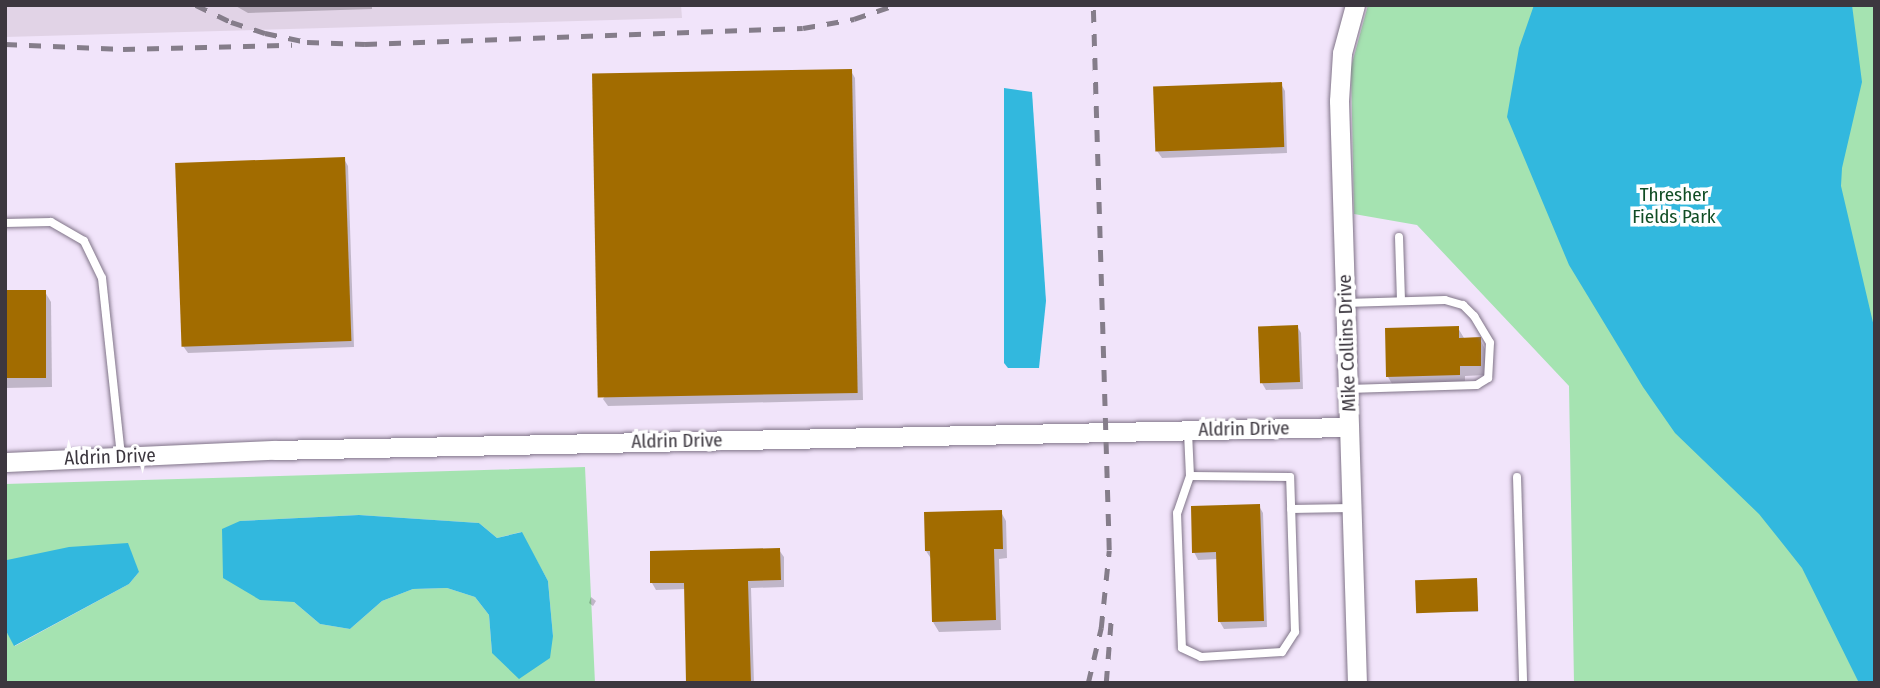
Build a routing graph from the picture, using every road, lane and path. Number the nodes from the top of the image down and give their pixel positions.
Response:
1 (1354, 5) edge
2 (5, 223) edge
3 (1399, 237) dead end
4 (1401, 301) junction
5 (1345, 303) junction
6 (1348, 390) junction
7 (1349, 427) junction
8 (1188, 430) junction
9 (121, 456) junction
10 (5, 462) edge
11 (1190, 476) junction
12 (1517, 477) dead end
13 (1352, 508) junction
14 (1291, 509) junction
15 (1357, 683) edge
16 (1523, 683) edge

1 - 5 street, Mike Collins Drive
2 - 9 lane
3 - 4 lane
4 - 5 lane
4 - 6 lane
5 - 6 street, Mike Collins Drive
6 - 7 street, Mike Collins Drive
7 - 8 street, Aldrin Drive
7 - 13 street, Mike Collins Drive
8 - 9 street, Aldrin Drive
8 - 11 lane
9 - 10 street, Aldrin Drive
11 - 14 lane
11 - 14 lane
12 - 16 lane
13 - 14 lane
13 - 15 street, Mike Collins Drive

